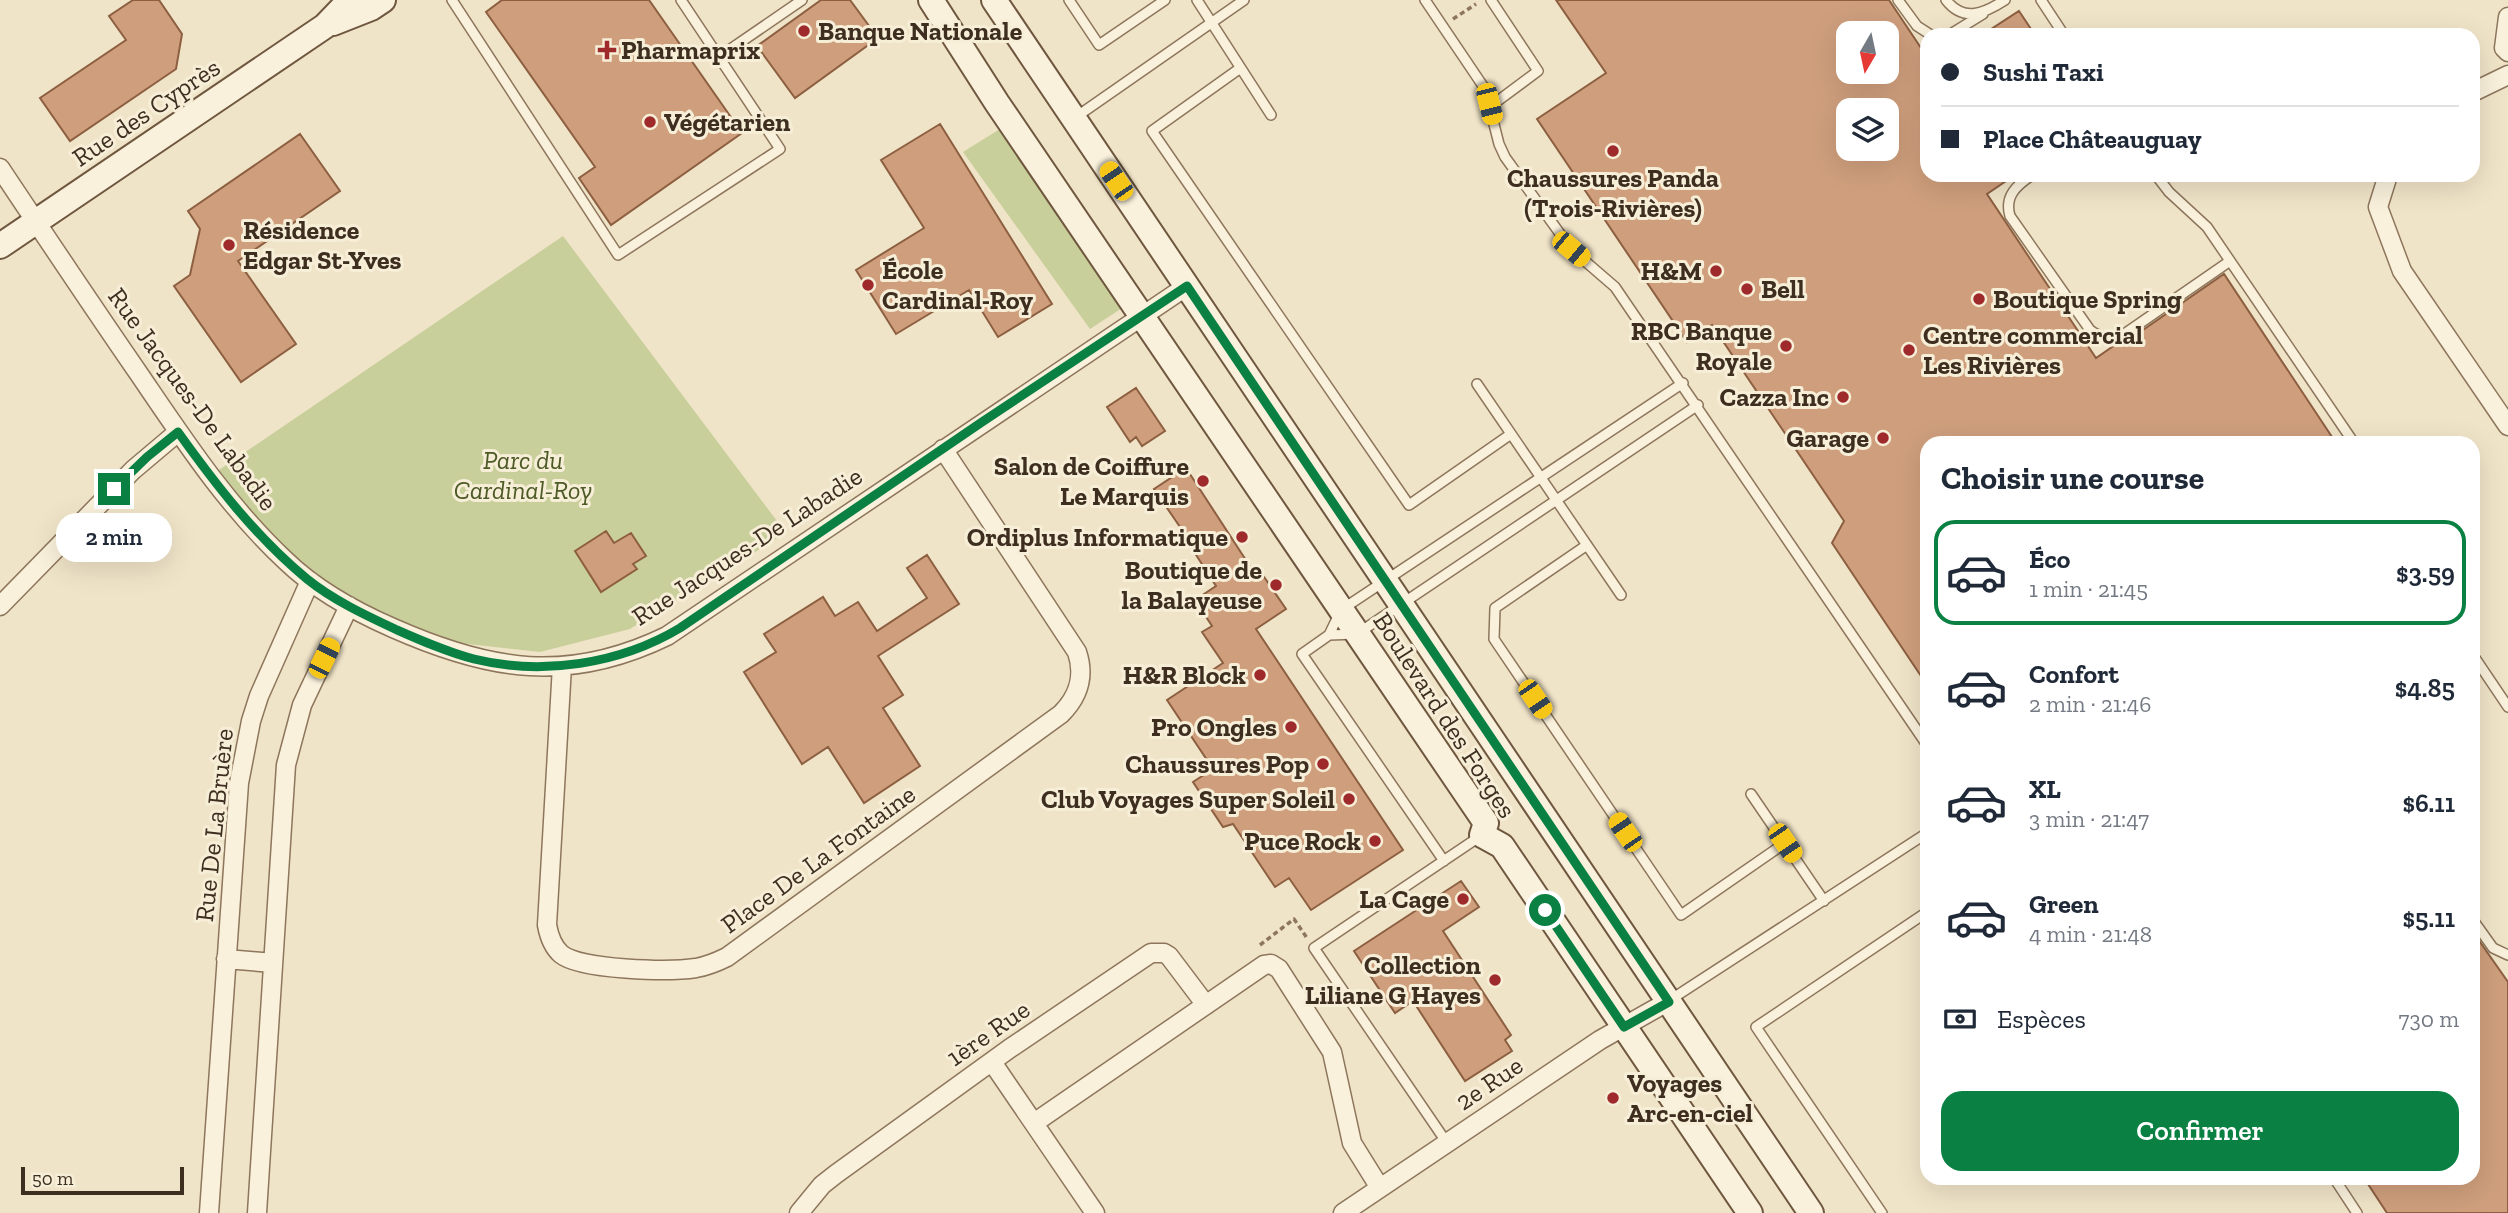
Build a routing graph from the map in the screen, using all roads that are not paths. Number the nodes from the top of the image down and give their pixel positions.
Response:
1 (350, 0) edge
2 (383, 0) edge
3 (452, 0) edge
4 (681, 0) edge
5 (802, 0) edge
6 (931, 0) edge
7 (994, 0) edge
8 (1069, 0) edge
9 (1166, 0) edge
10 (1196, 0) edge
11 (1244, 0) edge
12 (1425, 0) edge
13 (1491, 0) edge
14 (1898, 0) edge
15 (1946, 0) edge
16 (2005, 0) edge
17 (2041, 0) edge
18 (1988, 11) junction
19 (2508, 17) edge
20 (1211, 23) junction
21 (325, 26) junction
22 (1920, 28) edge
23 (1960, 28) edge
24 (2059, 28) edge
25 (2508, 52) edge
26 (719, 57) junction
27 (1239, 69) junction
28 (2508, 75) edge
29 (2480, 89) edge
30 (1489, 104) junction
31 (1271, 115) dead end
32 (1074, 118) junction
33 (0, 168) edge
34 (2023, 182) edge
35 (2162, 182) edge
36 (2386, 182) edge
37 (37, 222) junction
38 (0, 246) edge
39 (2230, 261) junction
40 (1187, 286) junction
41 (1143, 315) junction
42 (1683, 383) junction
43 (1477, 384) dead end
44 (1698, 405) junction
45 (2508, 426) edge
46 (178, 432) junction
47 (1511, 434) junction
48 (2349, 436) edge
49 (943, 449) junction
50 (1541, 477) junction
51 (1556, 500) junction
52 (1587, 545) junction
53 (1385, 580) junction
54 (310, 582) junction
55 (1621, 595) dead end
56 (1401, 603) junction
57 (0, 606) edge
58 (349, 606) junction
59 (1341, 610) junction
60 (1357, 634) junction
61 (1329, 635) junction
62 (2480, 665) edge
63 (562, 666) junction
64 (2508, 707) edge
65 (1920, 735) edge
66 (1751, 794) dead end
67 (1482, 835) junction
68 (1920, 838) edge
69 (1785, 843) junction
70 (1444, 861) junction
71 (1824, 901) junction
72 (1920, 917) edge
73 (2480, 930) edge
74 (2508, 955) edge
75 (226, 960) junction
76 (272, 963) junction
77 (1669, 1002) junction
78 (1206, 1005) junction
79 (1624, 1027) junction
80 (992, 1062) junction
81 (1034, 1123) junction
82 (1447, 1143) junction
83 (2338, 1185) edge
84 (1380, 1188) junction
85 (209, 1213) edge
86 (257, 1213) edge
87 (799, 1213) edge
88 (1095, 1213) edge
89 (1343, 1213) edge
90 (1750, 1213) edge
91 (1811, 1213) edge
92 (1882, 1213) edge
93 (2357, 1213) edge

1 - 21 main road, Rue des Cyprès
2 - 21 main road, Rue des Cyprès
3 - 26 lane
4 - 26 lane
5 - 26 lane
6 - 41 main road, Boulevard des Forges
7 - 32 main road, Boulevard des Forges
8 - 9 lane
10 - 20 lane
11 - 20 lane
12 - 30 lane
13 - 30 lane
14 - 22 lane
15 - 18 lane
16 - 18 lane
17 - 24 lane
18 - 23 lane
19 - 25 street
20 - 27 lane
20 - 32 lane
21 - 37 main road, Rue des Cyprès
27 - 31 lane
27 - 47 lane
28 - 29 street
30 - 42 lane
32 - 40 main road, Boulevard des Forges
33 - 37 street, Rue Jacques-De Labadie
34 - 39 lane
35 - 39 lane
36 - 45 street
37 - 38 main road, Rue des Cyprès
37 - 46 street, Rue Jacques-De Labadie
39 - 48 lane
40 - 41 street, Rue Jacques-De Labadie
40 - 53 main road, Boulevard des Forges
41 - 49 street, Rue Jacques-De Labadie
41 - 59 main road, Boulevard des Forges
42 - 44 lane
42 - 50 lane
43 - 47 lane
44 - 51 lane
44 - 65 lane
46 - 54 street, Rue Jacques-De Labadie
46 - 57 street
47 - 50 lane
49 - 63 street, Rue Jacques-De Labadie
49 - 63 street, Place De La Fontaine
50 - 51 lane
50 - 53 lane
51 - 52 lane
51 - 56 lane
52 - 55 lane
52 - 69 lane
53 - 56 main road, Boulevard des Forges
53 - 59 lane
54 - 58 street, Rue Jacques-De Labadie
54 - 75 street, Rue De La Bruère
56 - 60 lane
56 - 77 main road, Boulevard des Forges
58 - 63 street, Rue Jacques-De Labadie
58 - 76 street
59 - 60 main road, Boulevard des Forges
59 - 61 lane
60 - 61 lane
60 - 67 main road, Boulevard des Forges
61 - 70 lane
62 - 64 lane
66 - 69 lane
67 - 70 lane
67 - 79 main road, Boulevard des Forges
68 - 71 lane
69 - 71 lane
70 - 82 lane
71 - 77 lane
72 - 92 lane
73 - 74 lane
75 - 76 street, Rue De La Bruère
75 - 85 street, Rue De La Bruère
76 - 86 street
77 - 79 street, 2e Rue
77 - 91 main road, Boulevard des Forges
78 - 80 street, 1ère Rue
78 - 81 street
78 - 84 street
79 - 82 street, 2e Rue
79 - 90 main road, Boulevard des Forges
80 - 81 street
80 - 87 street, 1ère Rue
81 - 88 street
82 - 84 street, 2e Rue
83 - 93 lane
84 - 89 street, 2e Rue

